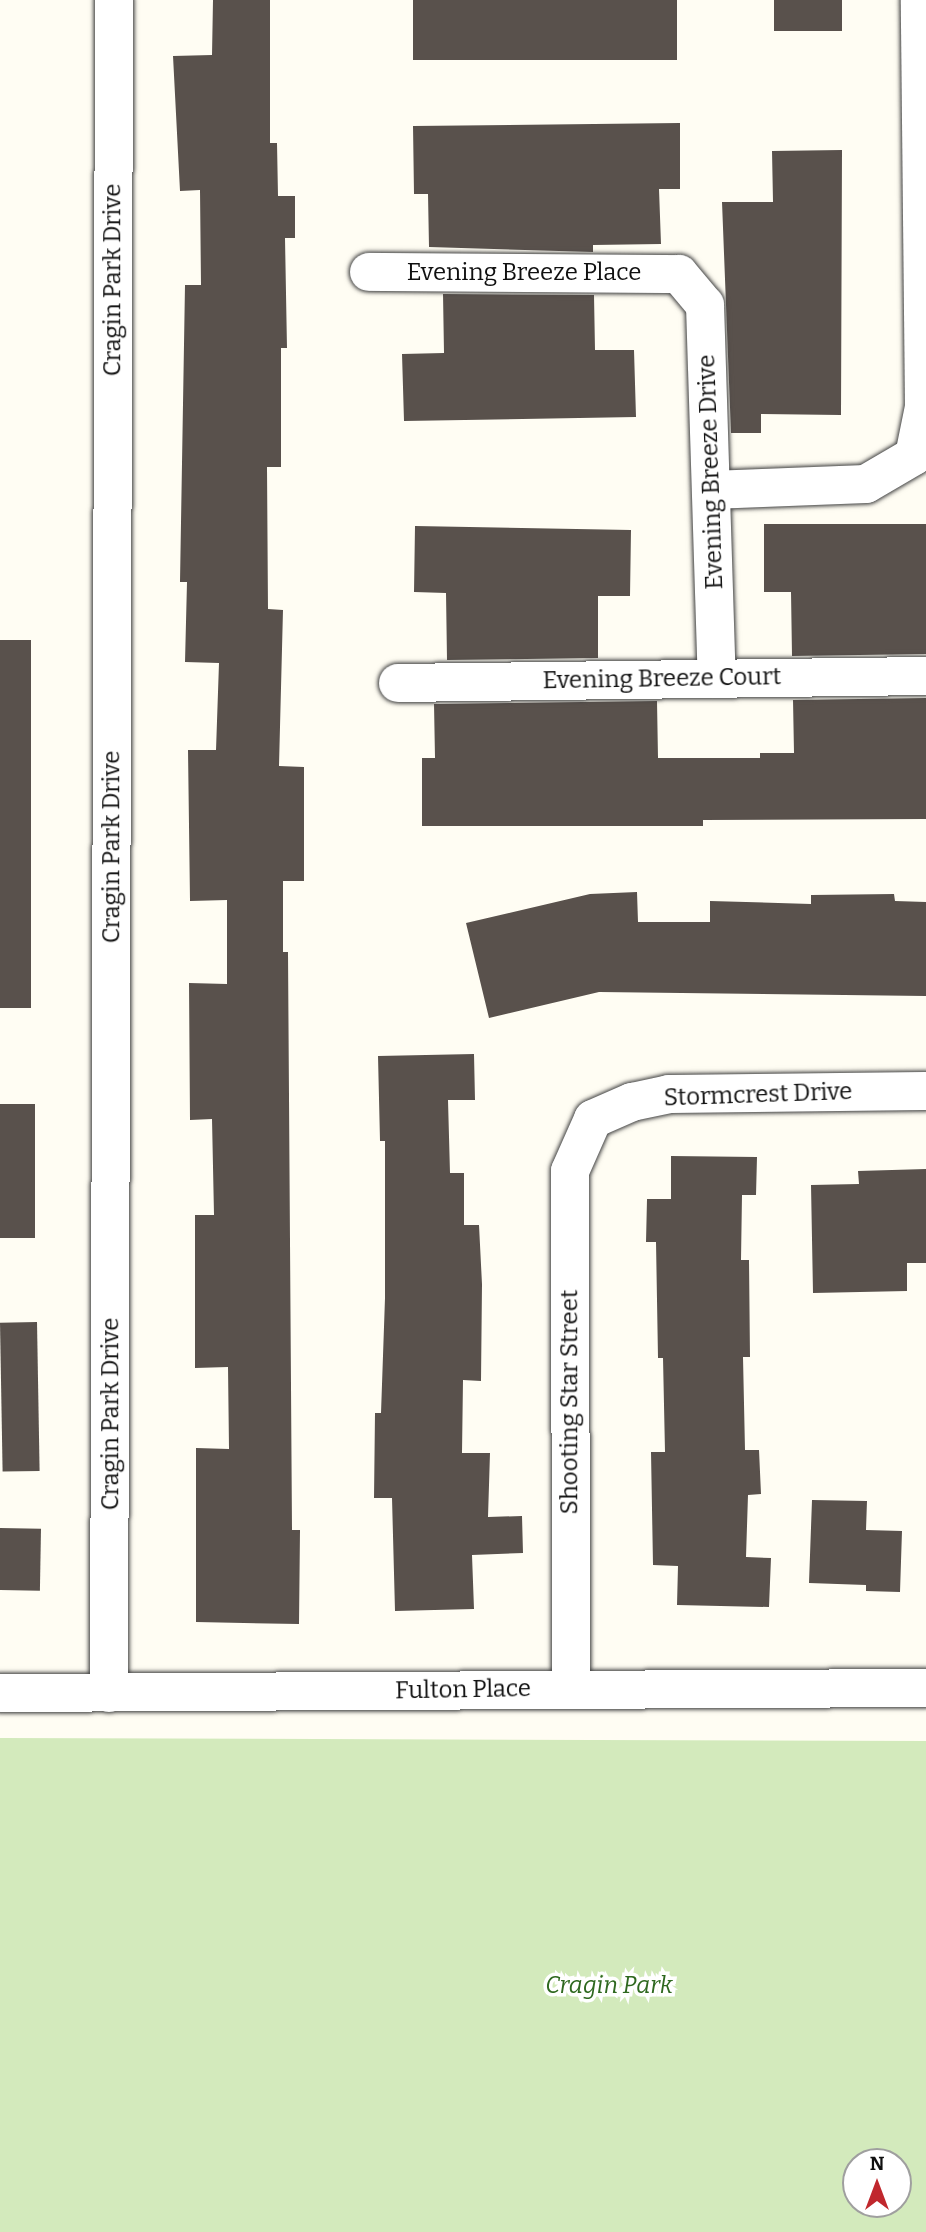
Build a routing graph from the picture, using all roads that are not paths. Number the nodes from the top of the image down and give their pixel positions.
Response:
1 (114, 0) edge
2 (920, 0) edge
3 (369, 272) dead end
4 (679, 274) joint
5 (711, 490) junction
6 (926, 676) edge
7 (717, 679) junction
8 (398, 682) dead end
9 (926, 1091) edge
10 (593, 1119) joint
11 (926, 1688) edge
12 (571, 1689) junction
13 (0, 1693) edge
14 (109, 1693) junction

1 - 14 street, Cragin Park Drive
2 - 5 street
3 - 4 street, Evening Breeze Place
4 - 5 street, Evening Breeze Drive
5 - 7 street, Evening Breeze Drive
6 - 7 street, Evening Breeze Court
7 - 8 street, Evening Breeze Court
9 - 10 street, Stormcrest Drive
10 - 12 street, Shooting Star Street
11 - 12 street, Fulton Place
12 - 14 street, Fulton Place
13 - 14 street, Fulton Place

